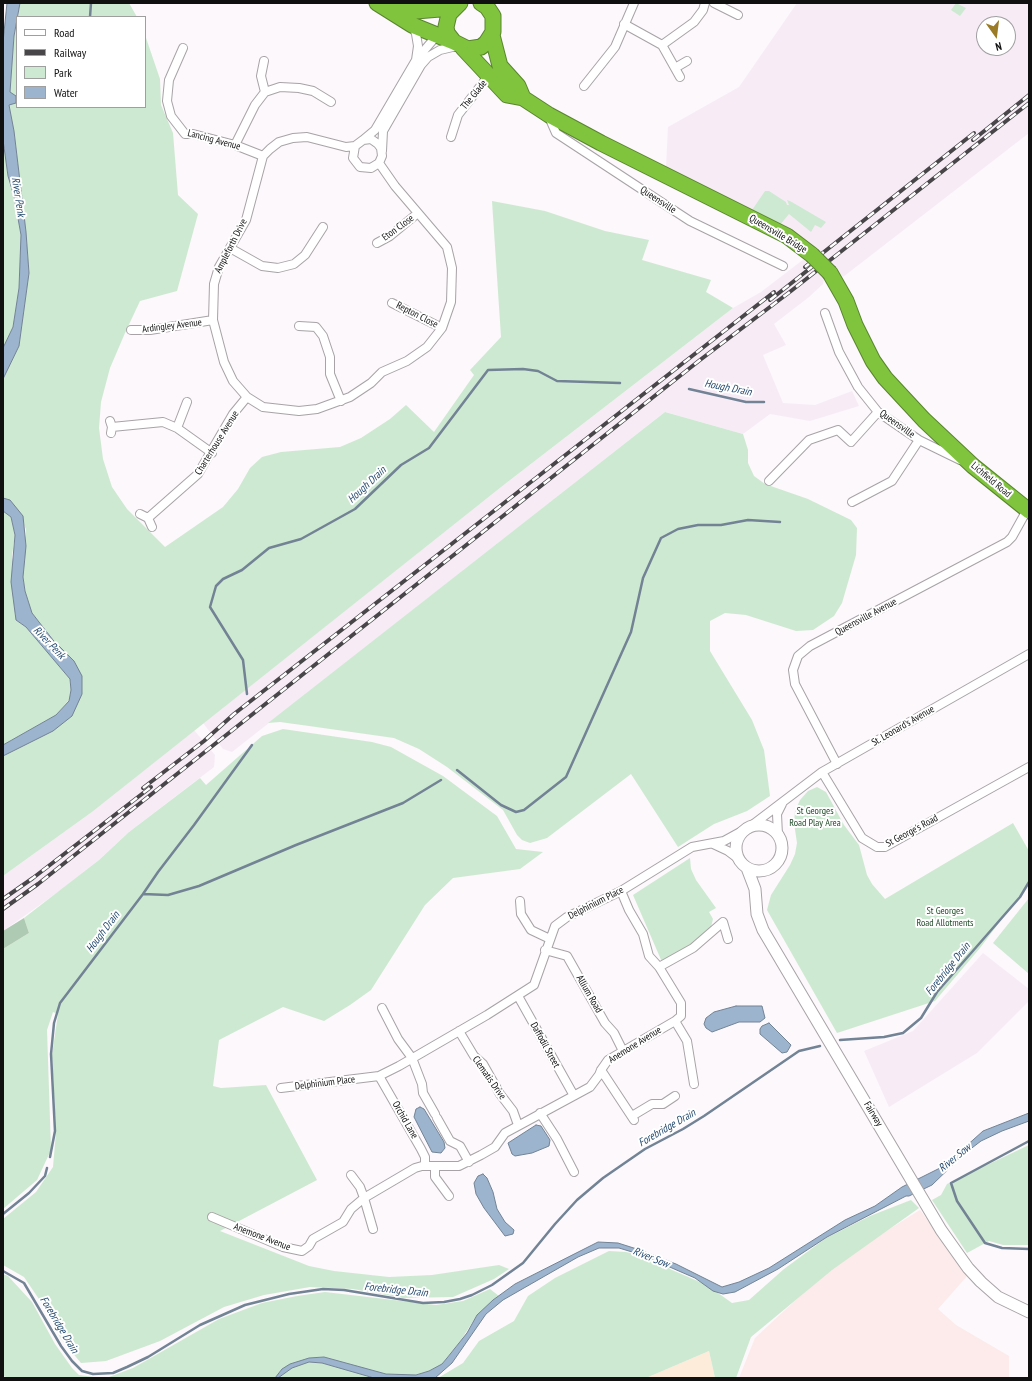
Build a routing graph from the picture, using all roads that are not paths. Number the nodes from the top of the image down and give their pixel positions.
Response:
1 (377, 3) edge
2 (394, 3) edge
3 (705, 3) edge
4 (714, 3) edge
5 (485, 4) edge
6 (633, 5) edge
7 (451, 7) edge
8 (640, 11) dead end
9 (738, 15) dead end
10 (624, 24) junction
11 (412, 25) junction
12 (438, 34) junction
13 (492, 35) junction
14 (458, 45) junction
15 (662, 45) junction
16 (182, 48) dead end
17 (416, 60) junction
18 (264, 61) dead end
19 (687, 61) dead end
20 (675, 68) junction
21 (489, 75) junction
22 (680, 77) dead end
23 (584, 86) dead end
24 (265, 92) junction
25 (523, 98) junction
26 (331, 102) dead end
27 (548, 115) junction
28 (452, 137) dead end
29 (363, 140) junction
30 (235, 145) junction
31 (355, 146) junction
32 (346, 147) junction
33 (382, 151) junction
34 (263, 156) junction
35 (353, 158) junction
36 (379, 162) junction
37 (371, 168) junction
38 (385, 172) junction
39 (418, 213) junction
40 (323, 227) dead end
41 (377, 243) dead end
42 (230, 248) junction
43 (783, 266) dead end
44 (392, 302) dead end
45 (825, 313) dead end
46 (213, 320) junction
47 (300, 326) dead end
48 (442, 328) junction
49 (131, 330) dead end
50 (247, 397) junction
51 (341, 401) junction
52 (187, 402) dead end
53 (878, 412) junction
54 (111, 427) dead end
55 (177, 428) junction
56 (919, 440) junction
57 (955, 448) joint
58 (212, 453) junction
59 (973, 466) junction
60 (769, 480) dead end
61 (852, 502) dead end
62 (1028, 510) edge
63 (140, 514) dead end
64 (148, 518) junction
65 (152, 527) dead end
66 (1029, 654) edge
67 (837, 764) junction
68 (1029, 767) edge
69 (822, 772) junction
70 (782, 804) junction
71 (748, 828) junction
72 (778, 835) junction
73 (713, 844) junction
74 (744, 864) junction
75 (768, 869) junction
76 (755, 889) junction
77 (621, 891) junction
78 (520, 900) dead end
79 (550, 939) junction
80 (728, 940) dead end
81 (545, 950) junction
82 (659, 967) junction
83 (518, 996) junction
84 (382, 1008) dead end
85 (675, 1021) junction
86 (459, 1031) junction
87 (623, 1051) junction
88 (412, 1058) junction
89 (601, 1070) junction
90 (379, 1076) junction
91 (694, 1084) dead end
92 (281, 1088) dead end
93 (573, 1094) junction
94 (675, 1096) dead end
95 (540, 1113) junction
96 (518, 1125) junction
97 (470, 1162) junction
98 (425, 1166) junction
99 (435, 1166) junction
100 (574, 1172) dead end
101 (351, 1175) dead end
102 (449, 1196) dead end
103 (364, 1198) junction
104 (212, 1217) dead end
105 (373, 1230) dead end
106 (1029, 1312) edge

1 - 11 highway
2 - 7 highway
3 - 15 street
4 - 9 street
5 - 13 highway
6 - 8 street
6 - 10 street
7 - 12 street
7 - 14 highway
10 - 15 street
10 - 23 street
11 - 12 highway
11 - 17 street
12 - 14 highway
12 - 17 street
13 - 14 highway
13 - 25 highway
14 - 21 highway
14 - 33 street
15 - 20 street
16 - 30 street, Lancing Avenue
17 - 29 street
18 - 24 street
19 - 20 street
20 - 22 street
21 - 25 highway
21 - 28 street, The Glade
24 - 26 street
24 - 30 street
25 - 27 highway, Queensville Bridge
27 - 43 street, Queensville
27 - 57 highway, Queensville Bridge, bridge
29 - 31 street
29 - 33 street
30 - 34 street, Lancing Avenue
31 - 32 street
31 - 35 street
32 - 34 street
32 - 35 street
33 - 36 street
34 - 42 street, Ampleforth Drive
35 - 37 street
36 - 37 street
36 - 38 street, Ampleforth Drive
37 - 38 street
38 - 39 street, Ampleforth Drive
39 - 41 street, Eton Close
39 - 48 street, Ampleforth Drive
40 - 42 street
42 - 46 street, Ampleforth Drive
44 - 48 street, Repton Close
45 - 53 street, Queensville
46 - 49 street, Ardingley Avenue
46 - 50 street, Ampleforth Drive
47 - 51 street
48 - 51 street, Ampleforth Drive
50 - 51 street, Ampleforth Drive
50 - 58 street, Charterhouse Avenue
52 - 55 street
53 - 56 street, Queensville
53 - 60 street
54 - 55 street
55 - 58 street
56 - 59 street, Queensville
56 - 61 street
57 - 59 highway, Lichfield Road
58 - 64 street, Charterhouse Avenue
59 - 62 highway, Lichfield Road
62 - 67 street, Queensville Avenue
63 - 64 street
64 - 65 street
66 - 67 street, St. Leonard's Avenue
67 - 69 street, St. Leonard's Avenue
68 - 69 street, St George's Road
69 - 70 street, St. Leonard's Avenue
70 - 71 street, St. Leonard's Avenue
70 - 72 street
71 - 72 street
71 - 73 street, Delphinium Place
71 - 74 street
72 - 75 street
73 - 74 street
73 - 77 street, Delphinium Place
74 - 75 street
74 - 76 street, Fairway
75 - 76 street
76 - 106 street, Fairway
77 - 79 street, Delphinium Place
77 - 82 street
78 - 79 street
79 - 81 street, Delphinium Place
80 - 82 street
81 - 83 street, Delphinium Place
81 - 87 street, Allium Road
82 - 85 street
83 - 86 street, Delphinium Place
83 - 93 street, Daffodil Street
84 - 88 street
85 - 87 street, Anemone Avenue
85 - 91 street
86 - 88 street, Delphinium Place
86 - 96 street, Clematis Drive
87 - 89 street, Anemone Avenue
88 - 90 street, Delphinium Place
88 - 97 street
89 - 93 street, Anemone Avenue
89 - 94 street
90 - 92 street, Delphinium Place
90 - 98 street, Orchid Lane
93 - 95 street, Anemone Avenue
95 - 96 street, Anemone Avenue
95 - 100 street
96 - 97 street, Anemone Avenue
97 - 99 street, Anemone Avenue
98 - 99 street, Anemone Avenue
98 - 103 street, Anemone Avenue
99 - 102 street
101 - 103 street
103 - 104 street, Anemone Avenue
103 - 105 street

